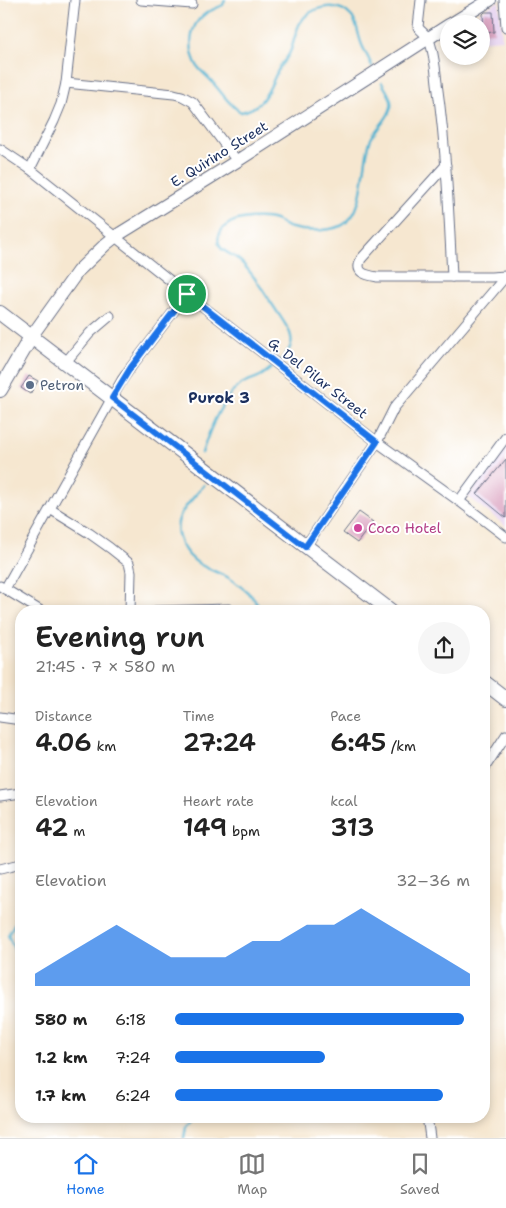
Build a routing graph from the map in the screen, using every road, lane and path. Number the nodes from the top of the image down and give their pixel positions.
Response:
1 (75, 0) edge
2 (141, 0) edge
3 (421, 0) edge
4 (490, 0) edge
5 (504, 0) edge
6 (192, 4) dead end
7 (466, 15) edge
8 (506, 27) edge
9 (440, 31) edge
10 (428, 38) junction
11 (66, 83) junction
12 (0, 149) edge
13 (236, 161) junction
14 (446, 165) junction
15 (30, 169) junction
16 (116, 236) junction
17 (506, 276) edge
18 (452, 277) junction
19 (187, 294) junction
20 (0, 313) edge
21 (110, 316) dead end
22 (30, 337) junction
23 (65, 363) junction
24 (0, 390) edge
25 (112, 398) junction
26 (506, 437) edge
27 (377, 442) junction
28 (459, 501) junction
29 (50, 509) junction
30 (506, 537) edge
31 (305, 547) junction
32 (3, 587) edge
33 (32, 605) edge
34 (130, 605) edge
35 (383, 605) edge
36 (490, 687) edge
37 (506, 699) edge
38 (0, 717) edge
39 (15, 719) edge
40 (506, 736) edge
41 (490, 760) edge
42 (15, 794) edge
43 (0, 796) edge
44 (15, 865) edge
45 (0, 869) edge
46 (429, 1123) edge
47 (430, 1138) edge

1 - 11 street
2 - 6 street
3 - 10 street
4 - 7 main road, E. Quirino Street
5 - 8 street
9 - 10 main road, E. Quirino Street
10 - 13 main road, E. Quirino Street
10 - 14 street
11 - 13 street
11 - 15 street
12 - 15 street, G. Del Pilar Street
13 - 16 main road, E. Quirino Street
14 - 18 street
14 - 18 street
15 - 16 street, G. Del Pilar Street
16 - 19 street, G. Del Pilar Street
16 - 22 main road, E. Quirino Street
17 - 18 street
17 - 27 street
19 - 25 street
19 - 27 street, G. Del Pilar Street
20 - 22 main road
21 - 23 street
22 - 23 main road
22 - 24 main road
23 - 25 main road
25 - 29 street
25 - 31 main road
26 - 28 street
27 - 28 street, G. Del Pilar Street
27 - 31 street
28 - 30 street, G. Del Pilar Street
29 - 32 street
29 - 34 street
31 - 35 main road
32 - 33 street
36 - 37 main road
38 - 39 street
40 - 41 street
42 - 43 street
44 - 45 street
46 - 47 street

